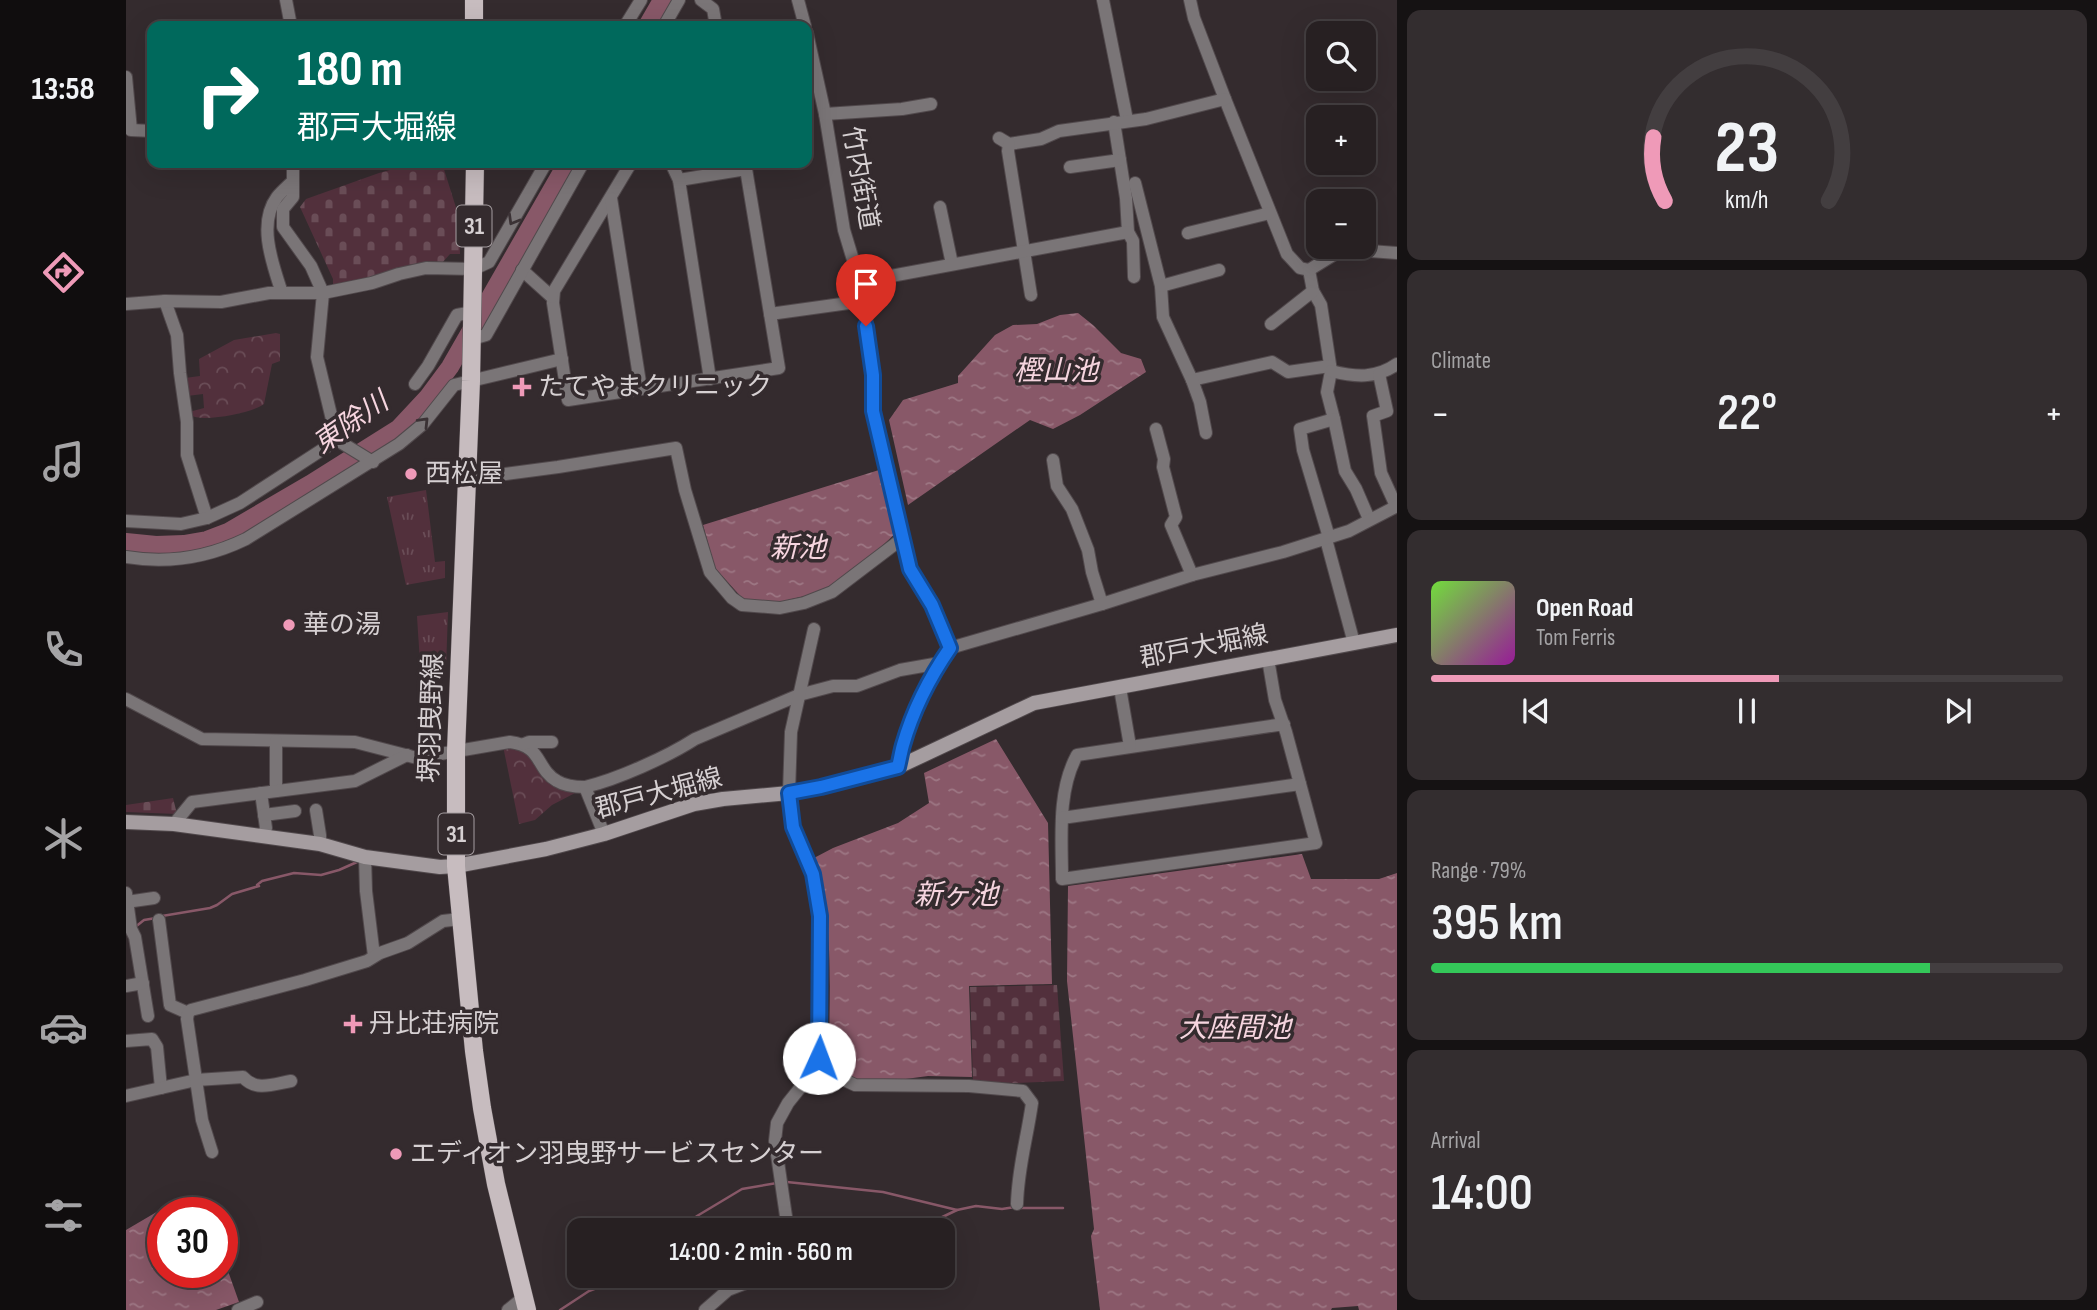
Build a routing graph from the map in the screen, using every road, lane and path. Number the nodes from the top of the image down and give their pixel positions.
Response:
1 (286, 0) edge
2 (474, 0) edge
3 (641, 0) edge
4 (679, 0) edge
5 (701, 0) edge
6 (798, 0) edge
7 (1103, 0) edge
8 (1189, 0) edge
9 (290, 21) edge
10 (474, 21) edge
11 (628, 21) edge
12 (666, 21) edge
13 (715, 21) edge
14 (804, 21) edge
15 (812, 56) edge
16 (126, 77) edge
17 (1225, 99) junction
18 (931, 104) dead end
19 (825, 114) junction
20 (1121, 121) junction
21 (147, 131) edge
22 (1120, 160) junction
23 (1070, 167) dead end
24 (293, 168) edge
25 (474, 168) edge
26 (543, 168) edge
27 (580, 168) edge
28 (628, 168) edge
29 (673, 168) edge
30 (679, 180) junction
31 (293, 181) junction
32 (1135, 183) dead end
33 (611, 198) junction
34 (940, 207) dead end
35 (1270, 214) junction
36 (1128, 232) junction
37 (1188, 233) dead end
38 (1023, 250) junction
39 (1397, 253) edge
40 (952, 264) junction
41 (474, 269) junction
42 (522, 270) junction
43 (1219, 270) dead end
44 (1309, 270) junction
45 (1134, 277) dead end
46 (1161, 286) junction
47 (1313, 291) junction
48 (282, 293) junction
49 (323, 293) junction
50 (1031, 295) dead end
51 (552, 297) junction
52 (863, 297) junction
53 (165, 302) junction
54 (126, 304) edge
55 (468, 312) junction
56 (771, 314) junction
57 (1271, 324) dead end
58 (476, 342) junction
59 (562, 359) junction
60 (1397, 364) edge
61 (1330, 369) junction
62 (1379, 374) junction
63 (710, 379) junction
64 (1192, 380) junction
65 (471, 381) junction
66 (415, 384) dead end
67 (641, 389) junction
68 (1334, 419) junction
69 (1156, 429) dead end
70 (1206, 433) dead end
71 (337, 440) junction
72 (1053, 460) dead end
73 (373, 462) junction
74 (467, 479) junction
75 (1396, 506) edge
76 (207, 518) junction
77 (1369, 519) junction
78 (126, 521) edge
79 (903, 538) junction
80 (1327, 538) junction
81 (126, 557) edge
82 (1192, 575) junction
83 (1102, 604) junction
84 (814, 629) dead end
85 (1397, 635) edge
86 (1354, 643) junction
87 (950, 648) junction
88 (1268, 659) junction
89 (940, 663) junction
90 (1120, 688) junction
91 (800, 695) junction
92 (126, 699) edge
93 (1284, 724) junction
94 (276, 741) junction
95 (552, 742) dead end
96 (524, 744) junction
97 (1130, 746) junction
98 (456, 751) junction
99 (407, 755) junction
100 (898, 767) junction
101 (1300, 784) junction
102 (586, 787) junction
103 (276, 791) junction
104 (261, 793) junction
105 (789, 793) junction
106 (316, 810) dead end
107 (295, 811) dead end
108 (264, 815) junction
109 (1062, 818) junction
110 (126, 822) edge
111 (174, 824) junction
112 (604, 834) junction
113 (263, 836) junction
114 (320, 844) junction
115 (365, 856) junction
116 (456, 866) junction
117 (154, 898) dead end
118 (127, 899) edge
119 (460, 919) junction
120 (159, 920) dead end
121 (374, 956) junction
122 (143, 983) junction
123 (126, 986) edge
124 (188, 1013) junction
125 (148, 1016) dead end
126 (126, 1041) edge
127 (819, 1058) junction
128 (196, 1080) junction
129 (291, 1082) dead end
130 (161, 1088) junction
131 (126, 1097) edge
132 (212, 1152) dead end
133 (1017, 1204) dead end
134 (786, 1218) edge
135 (734, 1288) edge
136 (257, 1303) dead end
137 (525, 1304) edge
138 (238, 1310) edge
139 (508, 1310) edge
140 (705, 1310) edge

1 - 9 street
2 - 10 main road
3 - 11 street
4 - 12 street
5 - 13 street
6 - 14 street
7 - 20 street
8 - 17 street
15 - 19 street, 竹内街道
16 - 21 street
17 - 20 street
17 - 35 street
18 - 19 street
19 - 52 street, 竹内街道
20 - 22 street
20 - 38 street
22 - 23 street
22 - 36 street
24 - 31 street
25 - 41 main road, 堺羽曳野線 / 31
26 -> 41 street
27 - 42 street
28 - 33 street
29 - 30 street
30 - 56 street
30 - 63 street
31 - 48 street
31 - 49 street
32 - 46 street
33 - 51 street
33 - 67 street
34 - 40 street
35 - 37 street
35 - 44 street
36 - 38 street
36 - 45 street
38 - 40 street
38 - 50 street
39 - 44 street
40 - 52 street
41 - 49 street
41 - 55 main road, 堺羽曳野線 / 31
42 - 51 street
42 - 58 street
43 - 46 street
44 - 47 street
46 - 64 street
47 - 57 street
47 - 61 street
48 - 49 street
48 - 53 street
49 - 71 street
51 - 59 street
52 - 56 street
52 - 79 street, 竹内街道
53 - 54 street
53 - 76 street
55 - 58 main road, 堺羽曳野線 / 31
55 - 66 street
56 - 63 street
58 - 65 main road, 堺羽曳野線 / 31
59 - 65 street
59 - 67 street
60 - 62 street
61 - 62 street
61 - 64 street
61 - 68 street
62 - 75 street
63 - 67 street
64 - 70 street
73 -> 65 street
65 - 74 main road, 堺羽曳野線 / 31
68 - 77 street
68 - 80 street
69 - 82 street
71 - 73 street
71 - 76 street
72 - 83 street
73 - 81 street
74 - 79 street
74 - 98 main road, 堺羽曳野線 / 31
75 - 77 street
76 - 78 street
77 - 80 street
79 - 87 street, 竹内街道
80 - 82 street
80 - 86 street
82 - 83 street
83 - 87 street
84 - 91 street
85 - 86 main road, 郡戸大堀線
86 - 88 main road, 郡戸大堀線
87 - 89 street
88 - 90 main road, 郡戸大堀線
88 - 93 street
89 - 91 street
89 - 100 street
90 - 97 street
90 - 100 main road, 郡戸大堀線
91 - 102 street
91 - 105 street
92 - 94 street
93 - 97 street
93 - 101 street
94 - 99 street
94 - 103 street
95 - 96 street
96 - 98 street
96 - 102 street
97 - 109 street
98 - 99 street
98 - 116 main road, 堺羽曳野線 / 31
99 - 103 street
100 - 105 main road, 郡戸大堀線
101 - 109 street
101 - 109 street
102 - 112 street
103 - 104 street
104 - 108 street
104 - 111 street
105 - 112 main road, 郡戸大堀線
105 - 127 street
106 - 114 street
107 - 108 street
108 - 113 street
110 - 111 main road, 郡戸大堀線
111 - 113 main road, 郡戸大堀線
112 - 116 main road, 郡戸大堀線
113 - 114 main road, 郡戸大堀線
114 - 115 main road, 郡戸大堀線
115 - 116 main road, 郡戸大堀線
115 - 121 street
116 - 119 main road, 堺羽曳野線 / 31
117 - 118 street
118 - 122 street
119 - 121 street
119 - 137 main road, 堺羽曳野線 / 31
120 - 124 street
121 - 124 street
122 - 123 street
122 - 125 street
124 - 128 street
126 - 130 street
127 - 133 street
127 - 134 street
128 - 129 street
128 - 130 street
128 - 132 street
130 - 131 street
135 - 140 street
136 - 138 street
137 - 139 street

